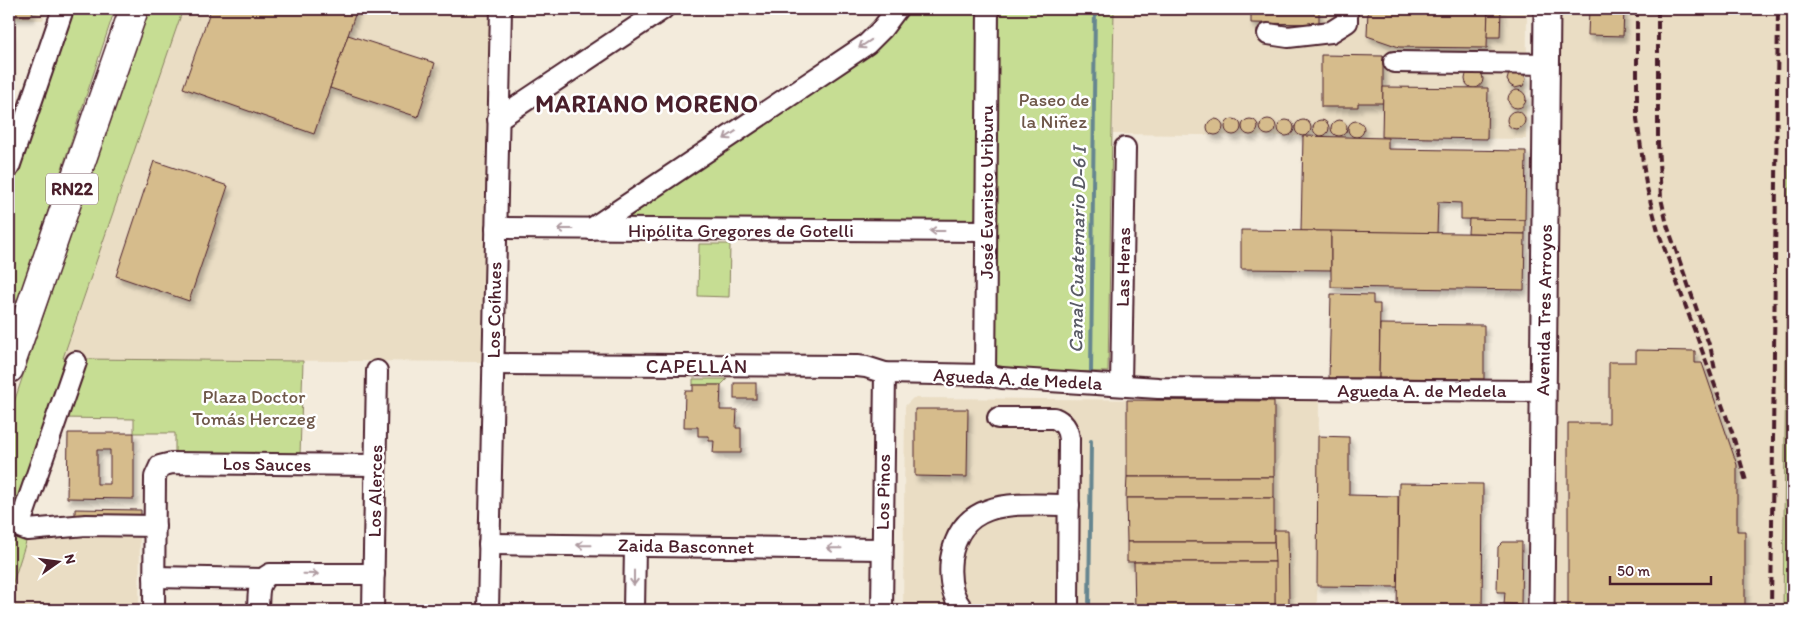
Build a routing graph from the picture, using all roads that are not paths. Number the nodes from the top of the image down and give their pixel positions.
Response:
1 (63, 9) edge
2 (134, 9) edge
3 (501, 9) edge
4 (898, 9) edge
5 (988, 9) edge
6 (1347, 9) edge
7 (1548, 9) edge
8 (655, 11) edge
9 (1268, 34) dead end
10 (1394, 62) dead end
11 (1547, 64) junction
12 (498, 120) junction
13 (1125, 148) dead end
14 (9, 167) edge
15 (496, 228) junction
16 (591, 229) junction
17 (986, 231) junction
18 (76, 362) dead end
19 (493, 364) junction
20 (9, 369) edge
21 (377, 371) dead end
22 (885, 373) junction
23 (985, 375) junction
24 (1121, 385) junction
25 (1543, 391) junction
26 (998, 418) dead end
27 (375, 465) junction
28 (1068, 505) junction
29 (155, 526) junction
30 (489, 544) junction
31 (635, 546) junction
32 (882, 549) junction
33 (374, 574) junction
34 (154, 580) junction
35 (262, 580) junction
36 (154, 610) edge
37 (258, 610) edge
38 (374, 610) edge
39 (488, 610) edge
40 (634, 610) edge
41 (882, 610) edge
42 (963, 610) edge
43 (1068, 610) edge
44 (1541, 610) edge

1 - 14 street
2 - 20 highway, RN22
3 - 12 street, Los Coíhues
4 -> 16 street
5 - 17 street, José Evaristo Uriburu
6 - 9 street
7 - 11 main road, Avenida Tres Arroyos
8 - 12 street
10 - 11 street
11 - 25 main road, Avenida Tres Arroyos
12 - 15 street, Los Coíhues
13 - 24 street, Las Heras
16 -> 15 street, Hipólita Gregores de Gotelli
15 - 19 street, Los Coíhues
17 -> 16 street, Hipólita Gregores de Gotelli
17 - 23 street, José Evaristo Uriburu
18 - 29 street
19 - 22 street, Agueda A. de Medela
19 - 30 street, Los Coíhues
21 - 27 street, Los Alerces
22 - 23 street, Agueda A. de Medela
22 - 32 street, Los Pinos
23 - 24 street, Agueda A. de Medela
24 - 25 street, Agueda A. de Medela
25 - 44 main road, Avenida Tres Arroyos
26 - 28 street
27 - 29 street, Los Sauces
27 - 33 street, Los Alerces
28 - 42 street
28 - 43 street
29 - 34 street
31 -> 30 street, Zaida Basconnet
30 - 39 street, Los Coíhues
32 -> 31 street, Zaida Basconnet
31 -> 40 street
32 - 41 street, Los Pinos
35 -> 33 street
33 - 38 street, Los Alerces
34 - 35 street
34 - 36 street
35 - 37 street

